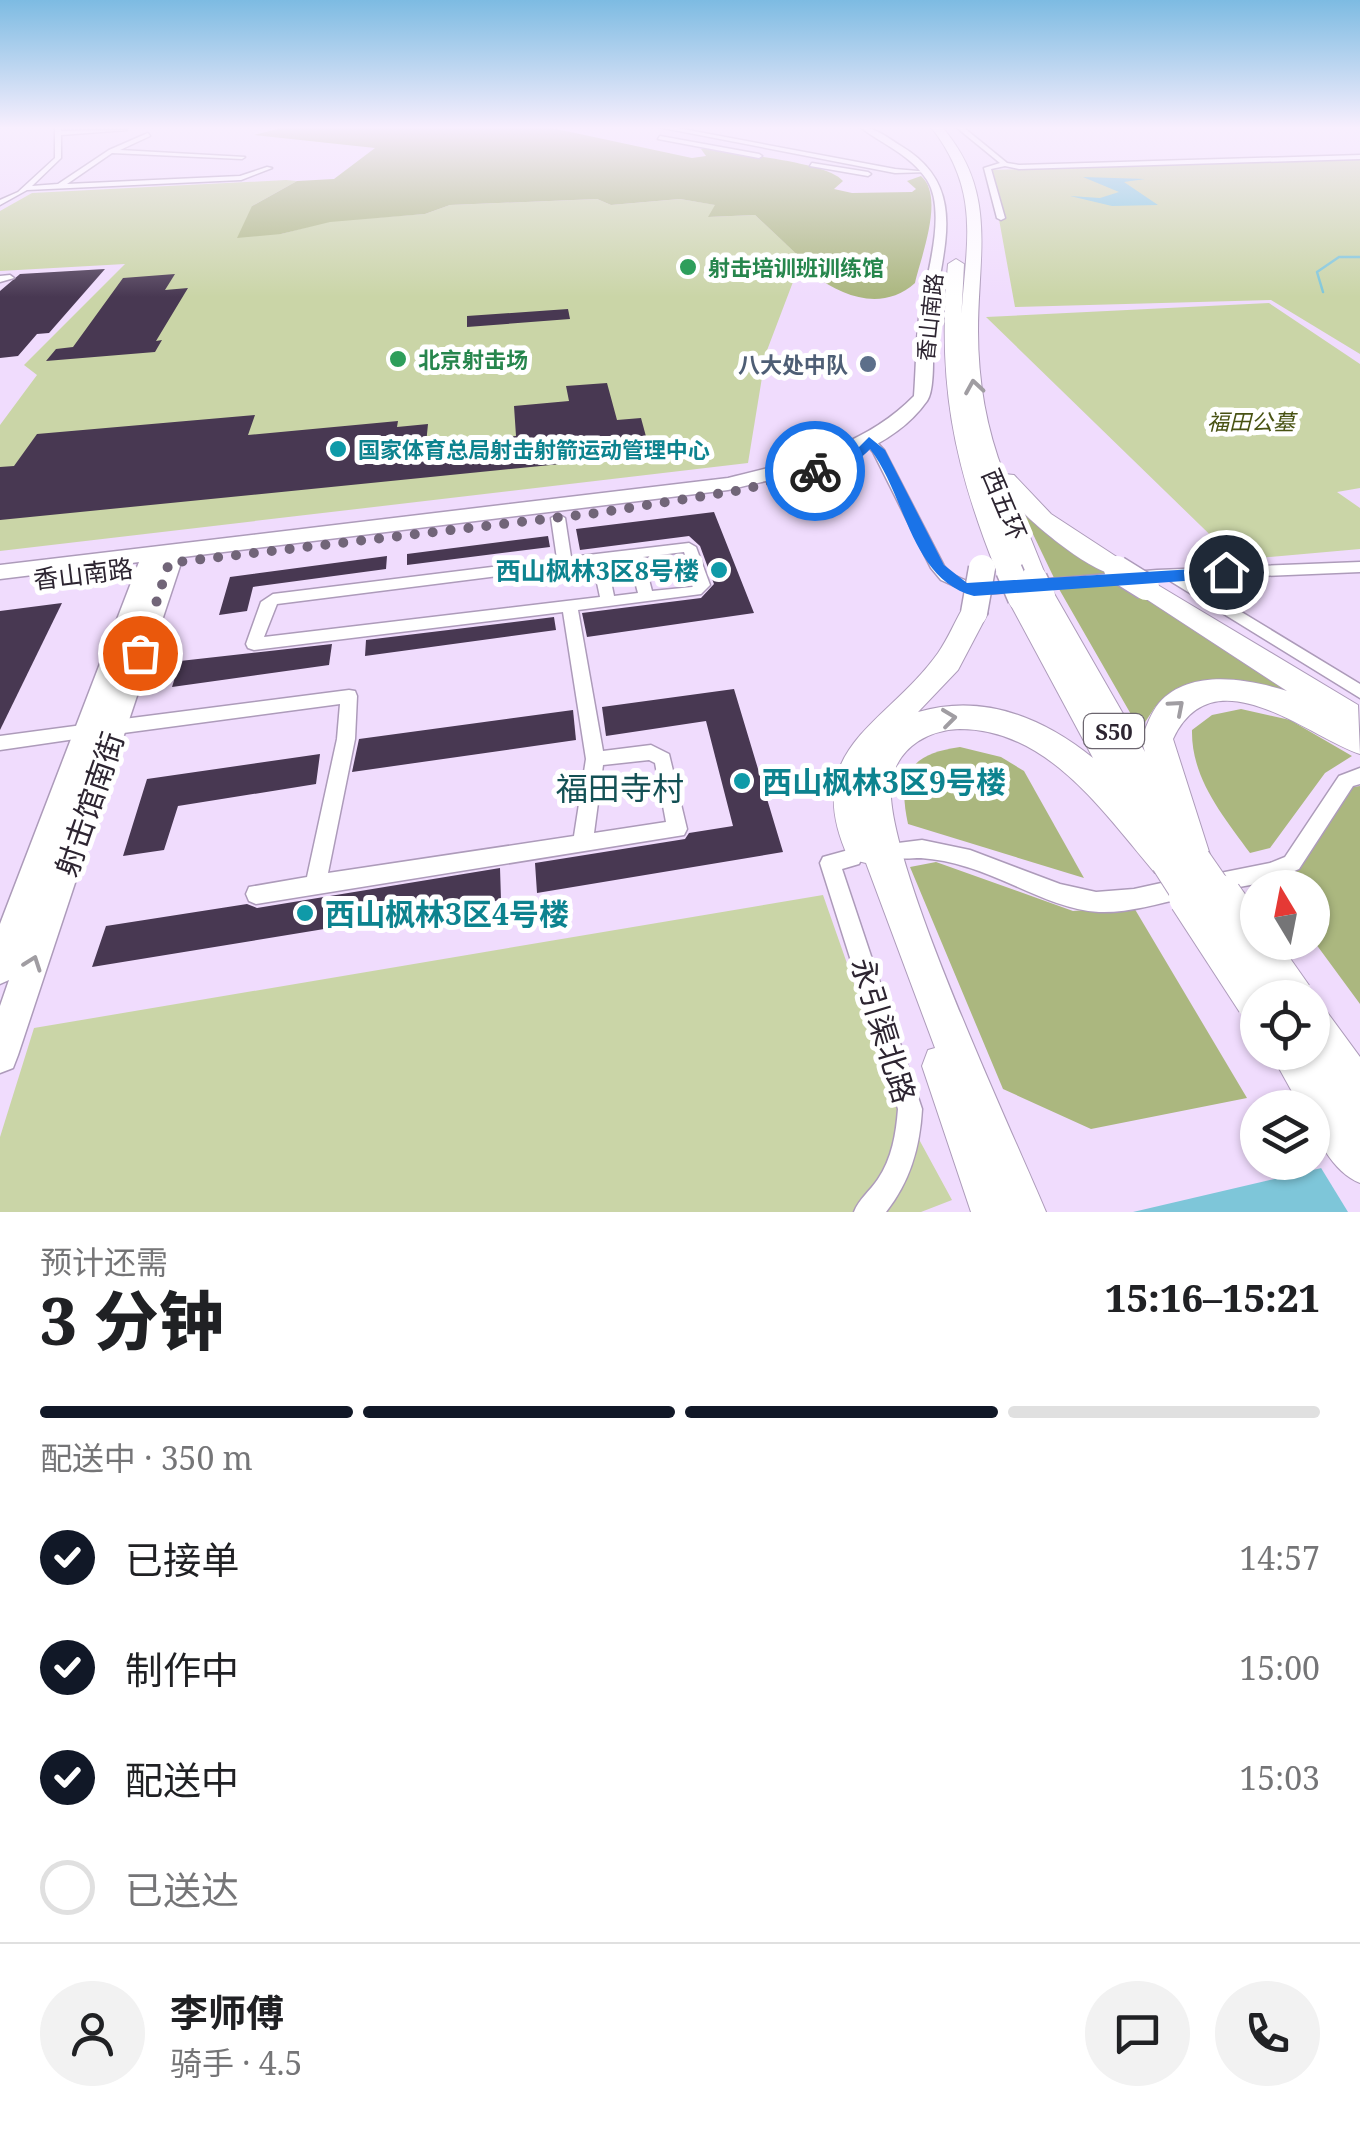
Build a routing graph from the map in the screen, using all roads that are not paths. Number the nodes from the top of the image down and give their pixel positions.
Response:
1 (31, 184) edge
2 (64, 184) edge
3 (111, 184) edge
4 (935, 184) edge
5 (956, 184) edge
6 (991, 184) edge
7 (60, 186) junction
8 (26, 188) junction
9 (0, 203) edge
10 (1001, 218) dead end
11 (961, 311) junction
12 (869, 441) junction
13 (985, 455) junction
14 (558, 518) junction
15 (635, 554) junction
16 (161, 558) junction
17 (599, 558) junction
18 (566, 562) junction
19 (1360, 567) edge
20 (0, 572) edge
21 (1158, 581) junction
22 (1018, 582) junction
23 (0, 583) edge
24 (646, 595) junction
25 (608, 600) junction
26 (570, 606) junction
27 (1360, 692) edge
28 (1360, 725) edge
29 (103, 729) junction
30 (1360, 741) edge
31 (0, 743) edge
32 (595, 759) junction
33 (1360, 776) edge
34 (583, 840) junction
35 (897, 850) dead end
36 (852, 858) dead end
37 (1181, 861) junction
38 (315, 886) junction
39 (256, 894) dead end
40 (0, 967) edge
41 (1247, 980) edge
42 (1277, 980) edge
43 (1330, 1052) edge
44 (0, 1055) edge
45 (1303, 1070) edge
46 (1360, 1094) edge
47 (1360, 1159) edge
48 (1007, 1208) edge
49 (867, 1212) edge

1 - 8 street
2 - 7 street
3 - 7 street
4 - 12 main road, 香山南路
5 - 11 highway, 西五环 / S50
6 - 10 street
7 - 8 street
8 - 9 street
13 -> 11 highway, 西五环 / S50
11 - 22 highway, 西五环 / S50
12 - 14 main road, 香山南路
12 - 16 main road, 香山南路
12 - 21 street
13 - 21 highway, bridge
13 - 22 highway, 西五环 / S50
14 - 16 main road, 香山南路
14 - 18 street
15 - 17 street
15 - 24 street
15 - 24 street
16 - 20 main road, 香山南路
16 - 23 main road, 香山南路
16 - 29 main road, 射击馆南街
17 - 18 street
17 - 25 street
18 - 26 street
19 - 21 street
21 - 27 street
21 - 28 highway
22 - 37 highway, 西五环 / S50
22 - 48 highway, bridge
24 - 25 street
25 - 26 street
26 - 32 street
29 - 31 street
29 - 38 street
29 - 40 main road, 射击馆南街
44 -> 29 main road, 射击馆南街
37 -> 30 highway
32 - 34 street
32 - 34 street
33 - 35 street
34 - 38 street
36 - 49 street, 永引渠北路
37 - 41 highway, 西五环 / S50, bridge
37 - 42 highway, 西五环 / S50, bridge
48 -> 37 highway
38 - 39 street
43 - 46 highway
45 - 47 highway

